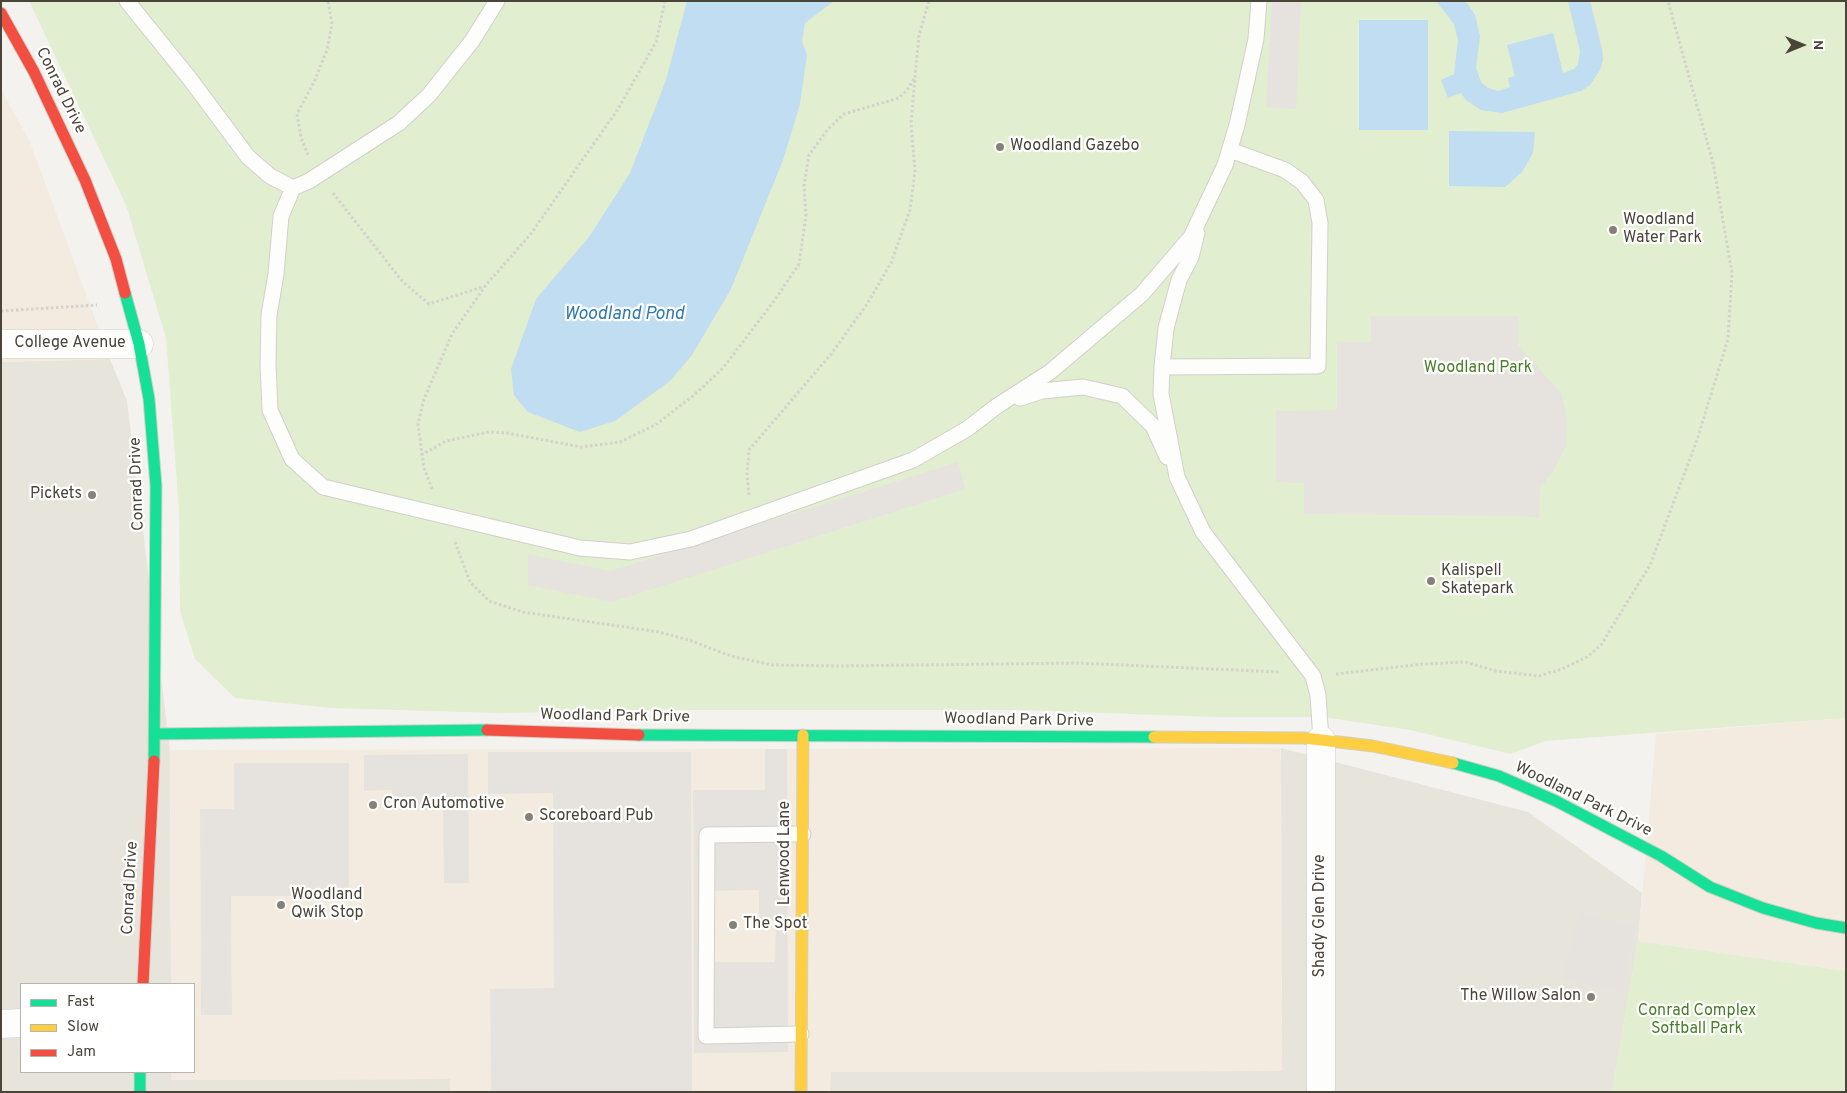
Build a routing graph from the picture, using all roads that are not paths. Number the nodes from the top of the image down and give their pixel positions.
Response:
1 (127, 1) edge
2 (497, 1) edge
3 (1259, 1) edge
4 (1, 13) edge
5 (1230, 150) junction
6 (293, 188) junction
7 (1201, 219) junction
8 (1, 344) edge
9 (139, 344) junction
10 (1162, 368) junction
11 (997, 406) junction
12 (1177, 477) junction
13 (155, 734) junction
14 (803, 735) junction
15 (1321, 740) junction
16 (803, 834) junction
17 (1846, 928) edge
18 (143, 983) edge
19 (20, 1023) edge
20 (1, 1024) edge
21 (801, 1034) junction
22 (140, 1073) edge
23 (140, 1092) edge
24 (801, 1092) edge
25 (1321, 1092) edge

1 - 6 lane
2 - 6 lane
3 - 5 lane
4 - 9 street, Conrad Drive
5 - 7 lane
5 - 10 lane
6 - 11 lane
7 - 10 lane
7 - 11 lane
8 - 9 street, College Avenue
9 - 13 street, Conrad Drive
10 - 12 lane
11 - 12 lane
12 - 15 lane
13 - 14 street, Woodland Park Drive
13 - 18 street, Conrad Drive
14 - 15 street, Woodland Park Drive
14 - 16 street, Lenwood Lane
15 - 17 street, Woodland Park Drive
15 - 25 street, Shady Glen Drive
16 - 21 street, Lenwood Lane
16 - 21 lane
19 - 20 street
21 - 24 street, Lenwood Lane
22 - 23 street

